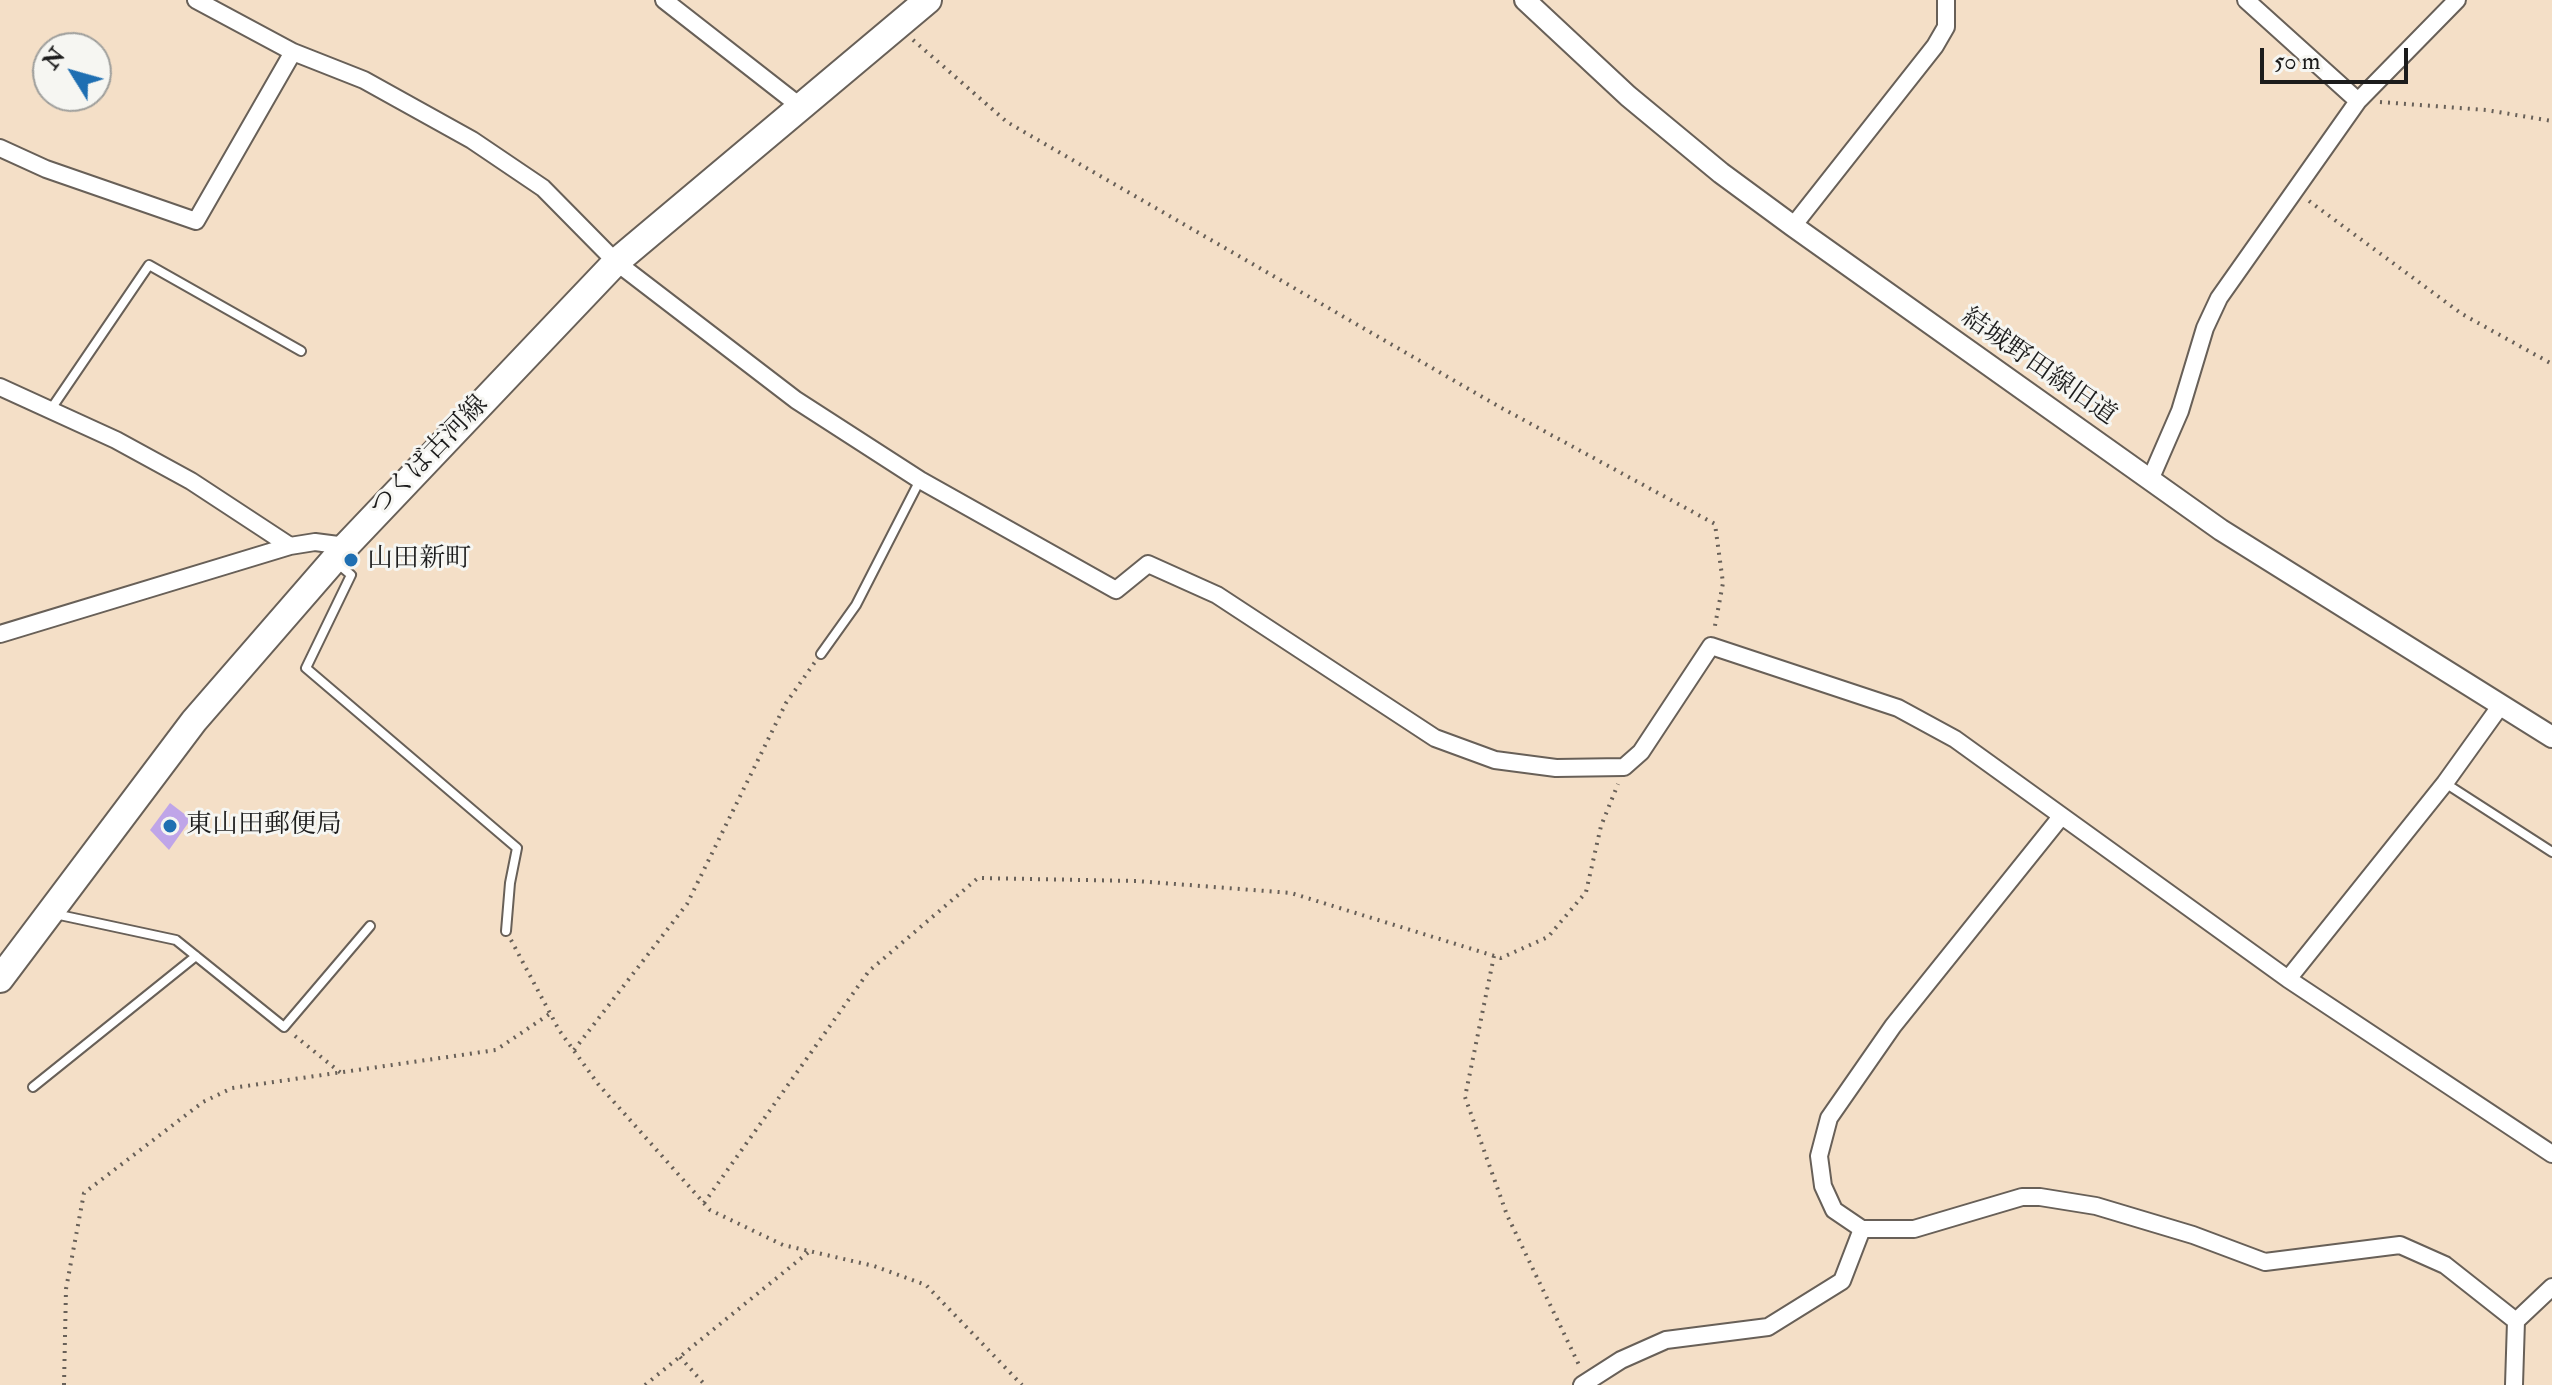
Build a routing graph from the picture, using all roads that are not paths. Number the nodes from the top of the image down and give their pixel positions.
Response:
1 (196, 0) edge
2 (664, 0) edge
3 (928, 0) edge
4 (1525, 0) edge
5 (1946, 0) edge
6 (2246, 0) edge
7 (2457, 0) edge
8 (293, 52) junction
9 (2358, 101) junction
10 (801, 107) junction
11 (0, 148) edge
12 (1793, 226) junction
13 (616, 262) junction
14 (301, 351) dead end
15 (0, 387) edge
16 (51, 409) junction
17 (920, 480) junction
18 (2150, 480) junction
19 (290, 546) junction
20 (340, 552) junction
21 (0, 634) edge
22 (821, 654) road end
23 (2501, 705) junction
24 (2552, 737) edge
25 (2445, 783) junction
26 (2060, 818) junction
27 (2552, 852) edge
28 (50, 913) junction
29 (370, 926) dead end
30 (506, 931) road end
31 (196, 956) junction
32 (0, 979) edge
33 (2288, 979) junction
34 (33, 1087) dead end
35 (2552, 1154) edge
36 (1862, 1229) junction
37 (2552, 1287) edge
38 (2516, 1321) junction
39 (1585, 1383) edge
40 (2514, 1385) edge

1 - 8 street
2 - 10 street
3 - 10 main road, つくば古河線
4 - 12 street, 結城野田線旧道
5 - 12 street
6 - 9 street
7 - 9 street
8 - 11 street
8 - 13 street
9 - 18 street
10 - 13 main road, つくば古河線
12 - 18 street, 結城野田線旧道
13 - 17 street
13 - 20 main road, つくば古河線
14 - 16 lane
15 - 16 street
16 - 19 street
17 - 22 lane
17 - 26 street
18 - 23 street, 結城野田線旧道
19 - 20 street
19 - 21 street
20 - 28 main road, つくば古河線
20 - 30 lane
23 - 24 street, 結城野田線旧道
23 - 25 street
25 - 27 lane
25 - 33 street
26 - 33 street
26 - 36 street
28 - 31 lane
28 - 32 main road, つくば古河線
29 - 31 lane
31 - 34 lane
33 - 35 street
36 - 38 street
36 - 39 street
37 - 38 street
38 - 40 street

